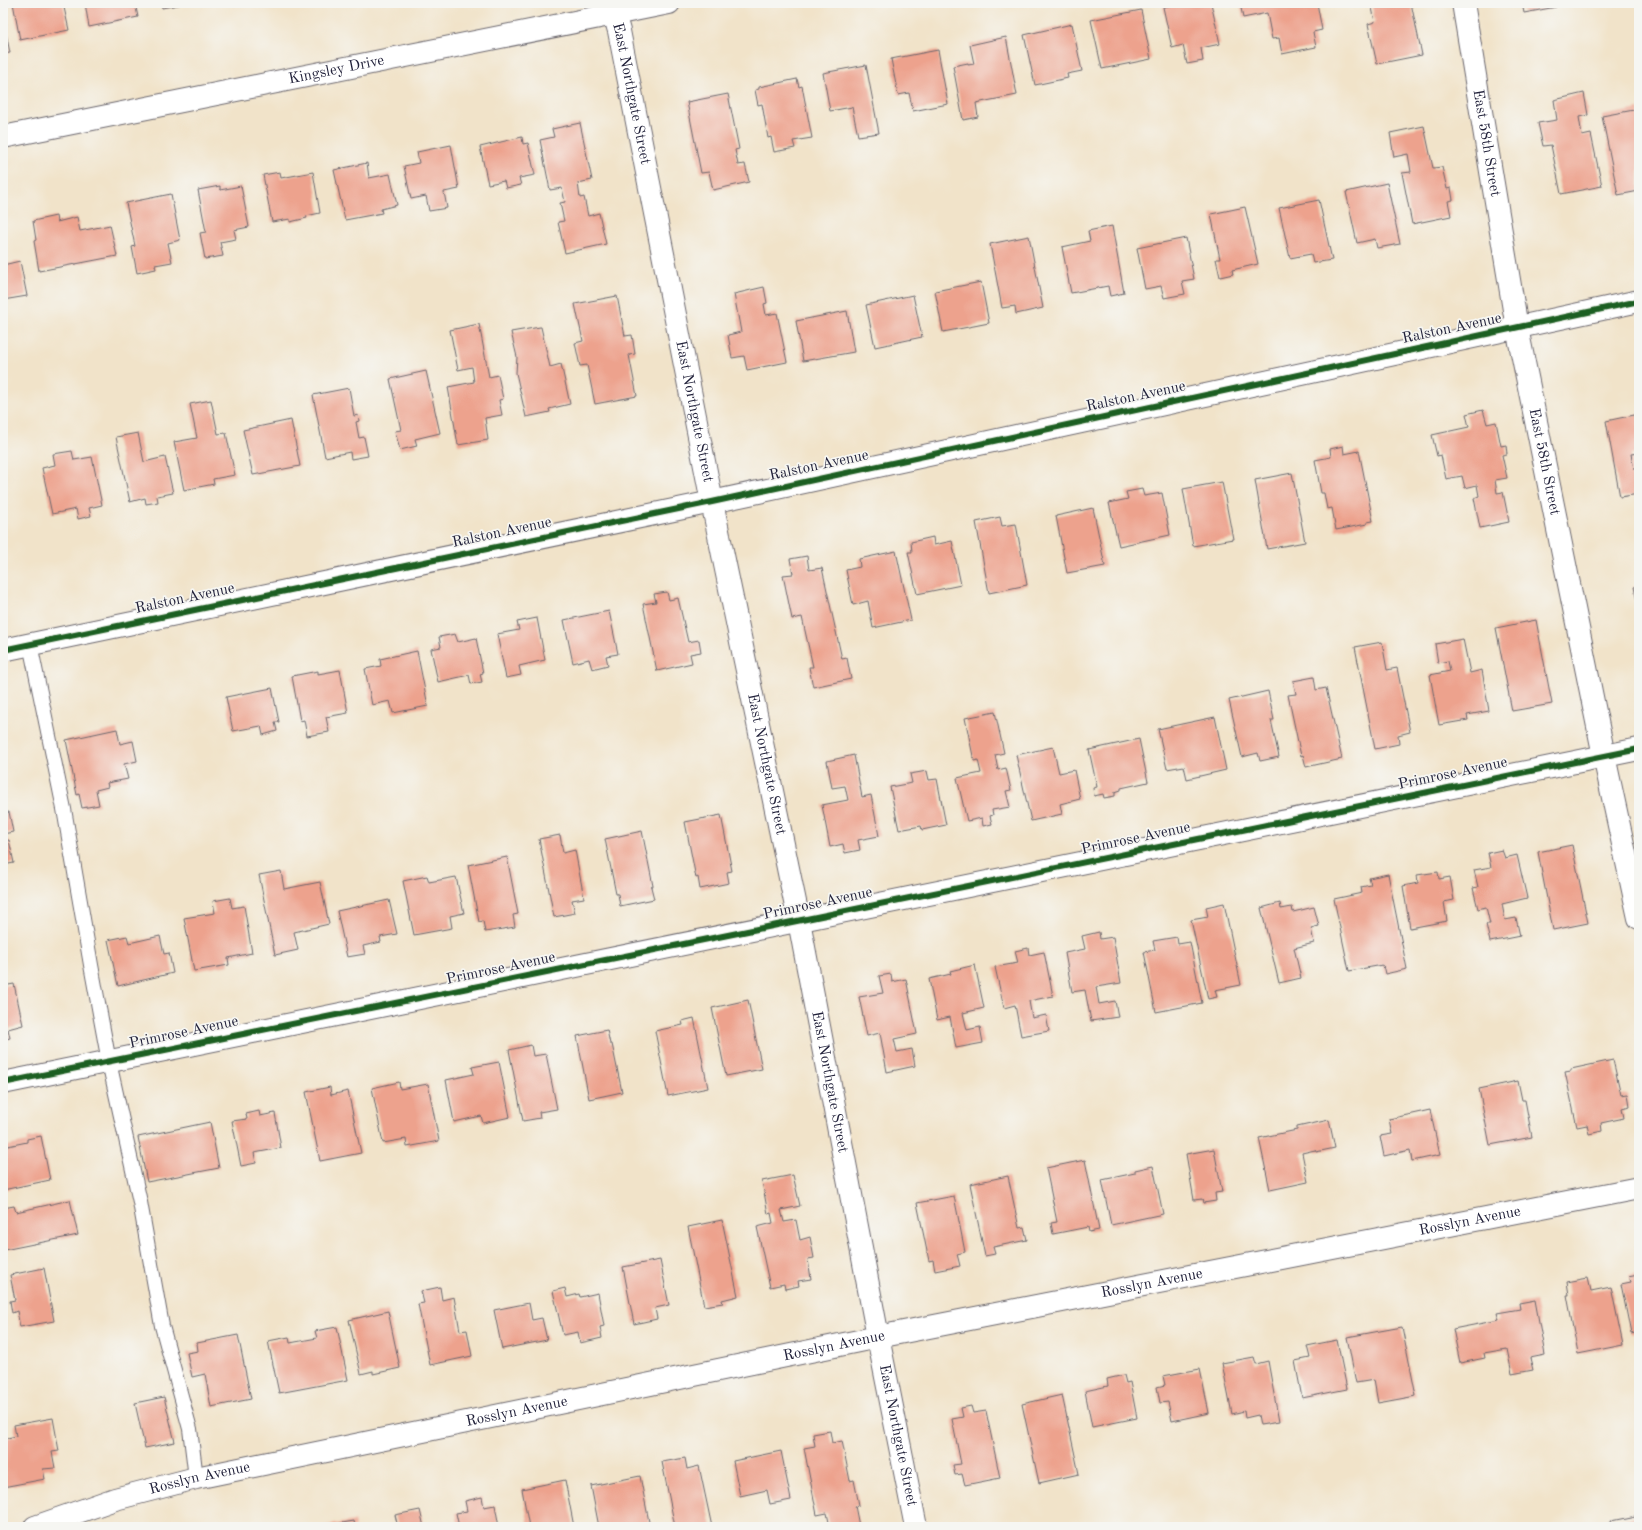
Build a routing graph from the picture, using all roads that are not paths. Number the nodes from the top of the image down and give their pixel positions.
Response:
1 (669, 3) edge
2 (1463, 3) edge
3 (612, 9) edge
4 (3, 137) edge
5 (1639, 301) edge
6 (1517, 328) junction
7 (712, 502) junction
8 (30, 644) junction
9 (3, 650) edge
10 (1639, 749) edge
11 (1604, 756) junction
12 (1639, 918) edge
13 (799, 921) junction
14 (109, 1062) junction
15 (3, 1083) edge
16 (1639, 1188) edge
17 (878, 1337) junction
18 (196, 1478) junction
19 (35, 1527) edge
20 (916, 1527) edge

1 - 3 street, Kingsley Drive
2 - 6 street, East 58th Street
3 - 4 street, Kingsley Drive
3 - 7 street, East Northgate Street
5 - 6 street, Ralston Avenue
6 - 7 street, Ralston Avenue
6 - 11 street, East 58th Street
7 - 8 street, Ralston Avenue
7 - 13 street, East Northgate Street
8 - 9 street, Ralston Avenue
8 - 14 lane
10 - 11 street, Primrose Avenue
11 - 12 street, East 58th Street
11 - 13 street, Primrose Avenue
13 - 14 street, Primrose Avenue
13 - 17 street, East Northgate Street
14 - 15 street, Primrose Avenue
14 - 18 lane
16 - 17 street, Rosslyn Avenue
17 - 18 street, Rosslyn Avenue
17 - 20 street, East Northgate Street
18 - 19 street, Rosslyn Avenue

